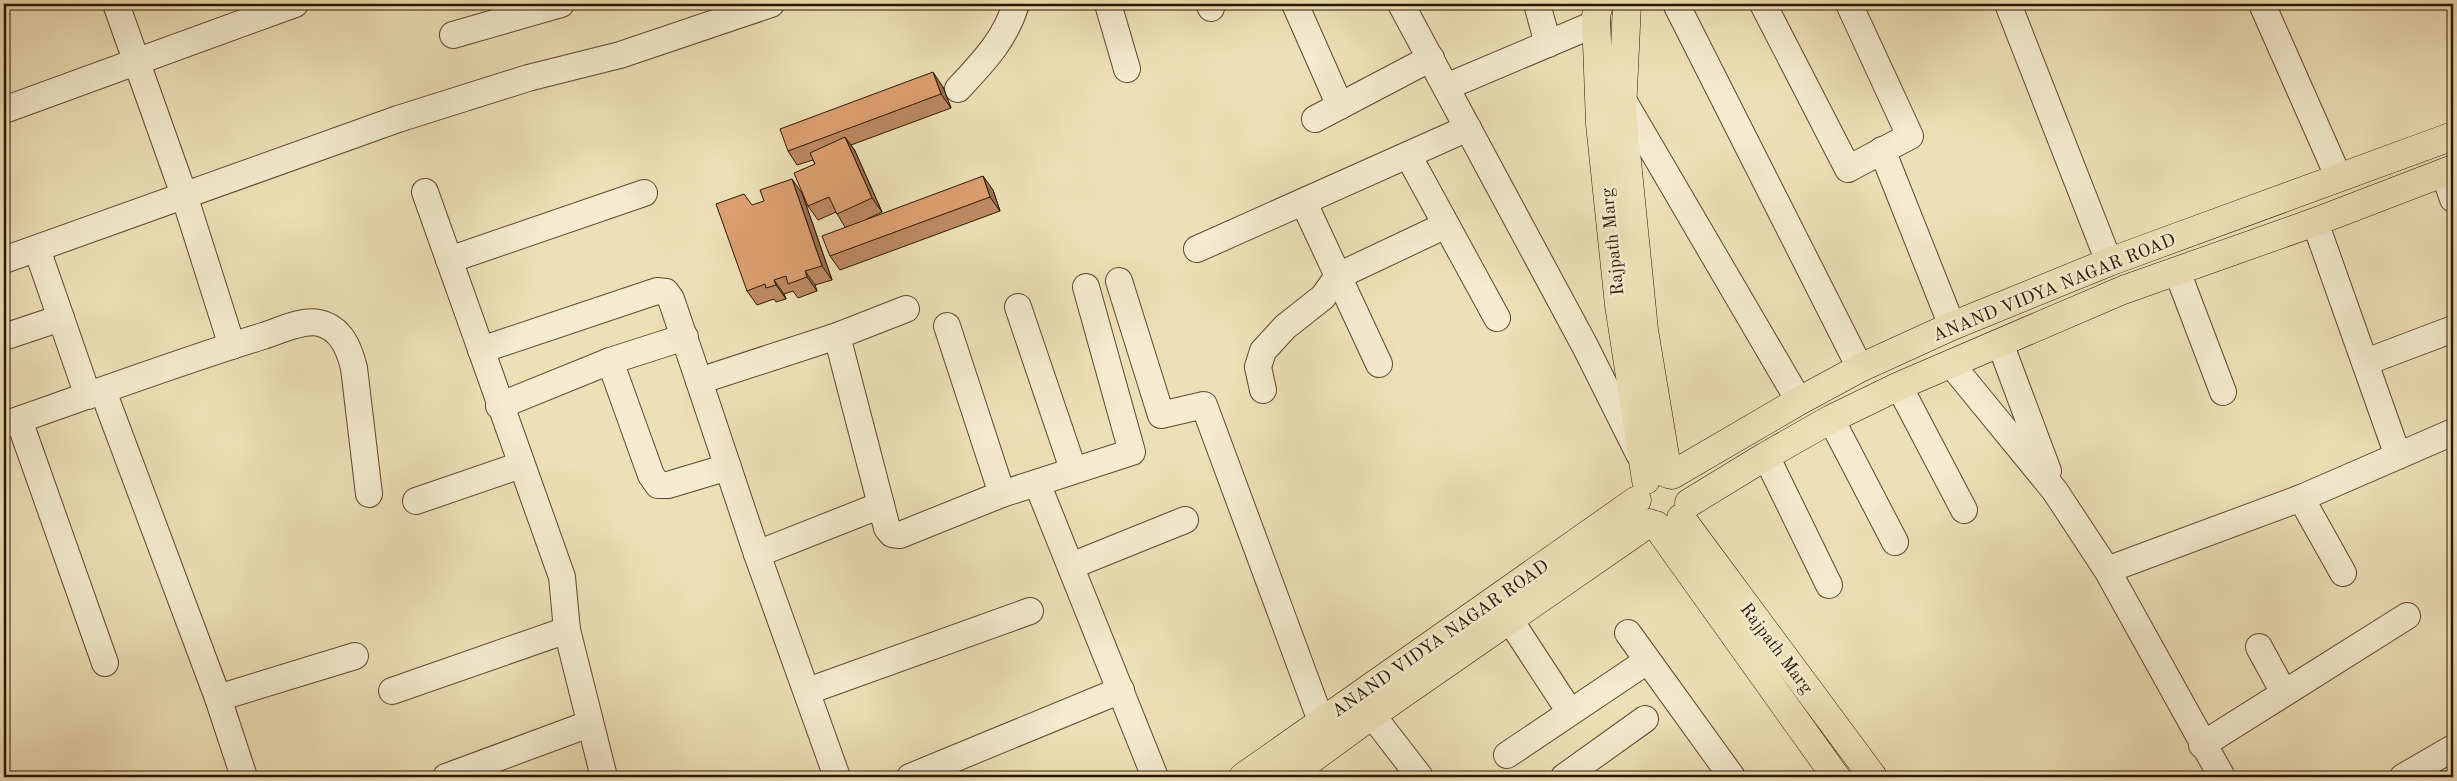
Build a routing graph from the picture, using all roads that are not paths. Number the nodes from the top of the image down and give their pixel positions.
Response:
1 (116, 4) edge
2 (295, 4) edge
3 (562, 4) edge
4 (771, 4) edge
5 (1016, 4) edge
6 (1108, 4) edge
7 (1295, 4) edge
8 (1401, 4) edge
9 (1537, 4) edge
10 (1626, 4) edge
11 (1676, 4) edge
12 (1763, 4) edge
13 (1849, 4) edge
14 (2008, 4) edge
15 (2262, 4) edge
16 (1598, 13) edge
17 (453, 35) dead end
18 (1548, 44) junction
19 (1430, 58) junction
20 (137, 63) junction
21 (1128, 69) dead end
22 (1446, 87) junction
23 (958, 89) dead end
24 (1623, 100) junction
25 (1340, 106) junction
26 (4, 110) edge
27 (1315, 119) dead end
28 (1468, 128) junction
29 (2453, 136) edge
30 (1882, 150) junction
31 (1408, 155) junction
32 (2448, 171) edge
33 (2338, 176) junction
34 (425, 192) dead end
35 (644, 193) dead end
36 (184, 195) junction
37 (2453, 199) edge
38 (1304, 203) junction
39 (2315, 222) junction
40 (1446, 225) junction
41 (37, 249) junction
42 (1197, 249) dead end
43 (4, 260) edge
44 (449, 260) junction
45 (2109, 262) junction
46 (2178, 272) junction
47 (1338, 276) junction
48 (1118, 281) dead end
49 (1086, 286) dead end
50 (1018, 307) dead end
51 (906, 309) dead end
52 (61, 318) junction
53 (1497, 318) dead end
54 (947, 326) dead end
55 (1952, 326) junction
56 (2453, 329) edge
57 (837, 336) junction
58 (4, 337) edge
59 (685, 337) junction
60 (2000, 343) junction
61 (232, 346) junction
62 (481, 350) junction
63 (610, 361) junction
64 (2366, 362) junction
65 (1379, 364) dead end
66 (1951, 364) junction
67 (1860, 368) junction
68 (699, 381) junction
69 (1899, 386) junction
70 (1263, 390) dead end
71 (2223, 392) dead end
72 (96, 394) junction
73 (1799, 400) junction
74 (500, 406) junction
75 (1831, 419) junction
76 (11, 422) edge
77 (2453, 432) edge
78 (1766, 456) junction
79 (2398, 456) junction
80 (521, 465) junction
81 (728, 467) junction
82 (1073, 470) junction
83 (1037, 483) junction
84 (2055, 491) junction
85 (369, 494) dead end
86 (1002, 494) junction
87 (1660, 496) junction
88 (2300, 498) junction
89 (416, 501) dead end
90 (881, 505) junction
91 (1964, 510) dead end
92 (1185, 520) dead end
93 (1896, 542) dead end
94 (757, 554) junction
95 (1071, 566) junction
96 (2107, 570) junction
97 (2343, 573) dead end
98 (1830, 584) dead end
99 (1030, 611) dead end
100 (2407, 616) dead end
101 (1510, 620) junction
102 (567, 630) junction
103 (1628, 633) dead end
104 (2259, 648) dead end
105 (355, 656) dead end
106 (1647, 661) junction
107 (105, 663) dead end
108 (1121, 690) junction
109 (392, 691) dead end
110 (808, 691) junction
111 (2284, 693) junction
112 (218, 698) junction
113 (1570, 712) junction
114 (1372, 715) junction
115 (1645, 719) dead end
116 (1320, 721) junction
117 (589, 724) junction
118 (2202, 745) junction
119 (2453, 748) edge
120 (1507, 755) dead end
121 (244, 777) edge
122 (446, 777) edge
123 (604, 777) edge
124 (836, 777) edge
125 (910, 777) edge
126 (1154, 777) edge
127 (1243, 777) edge
128 (1287, 777) edge
129 (1420, 777) edge
130 (1564, 777) edge
131 (1732, 777) edge
132 (1836, 777) edge
133 (1873, 777) edge
134 (2222, 777) edge
135 (2403, 777) edge

1 - 20 street
2 - 20 street
3 - 17 street
4 - 36 street
5 - 23 street
6 - 21 street
7 - 25 street
8 - 19 street
9 - 18 street
10 - 24 main road, Rajpath Marg
11 - 67 street
12 - 30 street
13 - 30 street
14 - 45 street
15 - 33 street
16 - 18 street
16 - 87 main road, Rajpath Marg
18 - 22 street
19 - 22 street
19 - 25 street
20 - 26 street
20 - 36 street
22 - 28 street
24 - 73 street
24 - 87 main road, Rajpath Marg
25 - 27 street
28 - 31 street
28 - 87 street
29 - 33 main road, ANAND VIDYA NAGAR ROAD
30 - 55 street
31 - 38 street
31 - 40 street
32 - 37 street
32 - 39 main road, ANAND VIDYA NAGAR ROAD
33 - 45 main road, ANAND VIDYA NAGAR ROAD
34 - 44 street
35 - 44 street
36 - 41 street
36 - 61 street
38 - 42 street
38 - 47 street
39 - 46 main road, ANAND VIDYA NAGAR ROAD
39 - 64 street
40 - 47 street
40 - 53 street
41 - 43 street
41 - 52 street
44 - 62 street
45 - 55 main road, ANAND VIDYA NAGAR ROAD
46 - 60 main road, ANAND VIDYA NAGAR ROAD
46 - 71 street
47 - 65 street
47 - 70 street
48 - 116 street
49 - 82 street
50 - 82 street
51 - 57 street
52 - 58 street
52 - 72 street
54 - 86 street
55 - 67 main road, ANAND VIDYA NAGAR ROAD
56 - 64 street
57 - 68 street
57 - 90 street
59 - 62 street
59 - 63 street
59 - 68 street
60 - 66 main road, ANAND VIDYA NAGAR ROAD
60 - 84 street
61 - 72 street
61 - 85 street
62 - 74 street
63 - 74 street
63 - 81 street
64 - 79 street
66 - 69 main road, ANAND VIDYA NAGAR ROAD
66 - 84 street
67 - 73 main road, ANAND VIDYA NAGAR ROAD
68 - 81 street
69 - 75 main road, ANAND VIDYA NAGAR ROAD
69 - 91 street
72 - 76 street
72 - 112 street
73 - 87 main road, ANAND VIDYA NAGAR ROAD
74 - 80 street
75 - 78 main road, ANAND VIDYA NAGAR ROAD
75 - 93 street
76 - 107 street
77 - 79 street
78 - 87 main road, ANAND VIDYA NAGAR ROAD
78 - 98 street
79 - 88 street
80 - 89 street
80 - 102 street
81 - 94 street
82 - 83 street
83 - 86 street
83 - 95 street
84 - 96 street
86 - 90 street
87 - 101 main road, ANAND VIDYA NAGAR ROAD
87 - 116 main road, ANAND VIDYA NAGAR ROAD
87 - 132 main road, Rajpath Marg
87 - 133 main road, Rajpath Marg
88 - 96 street
88 - 97 street
90 - 94 street
92 - 95 street
94 - 110 street
95 - 108 street
96 - 118 street
99 - 110 street
100 - 111 street
101 - 113 street
101 - 114 main road, ANAND VIDYA NAGAR ROAD
102 - 109 street
102 - 117 street
103 - 106 street
104 - 111 street
105 - 112 street
106 - 113 street
106 - 131 street
108 - 125 street
108 - 126 street
110 - 124 street
111 - 118 street
112 - 121 street
113 - 120 street
114 - 128 main road, ANAND VIDYA NAGAR ROAD
114 - 129 street
115 - 130 street
116 - 127 main road, ANAND VIDYA NAGAR ROAD
117 - 122 street
117 - 123 street
118 - 134 street
119 - 135 street

